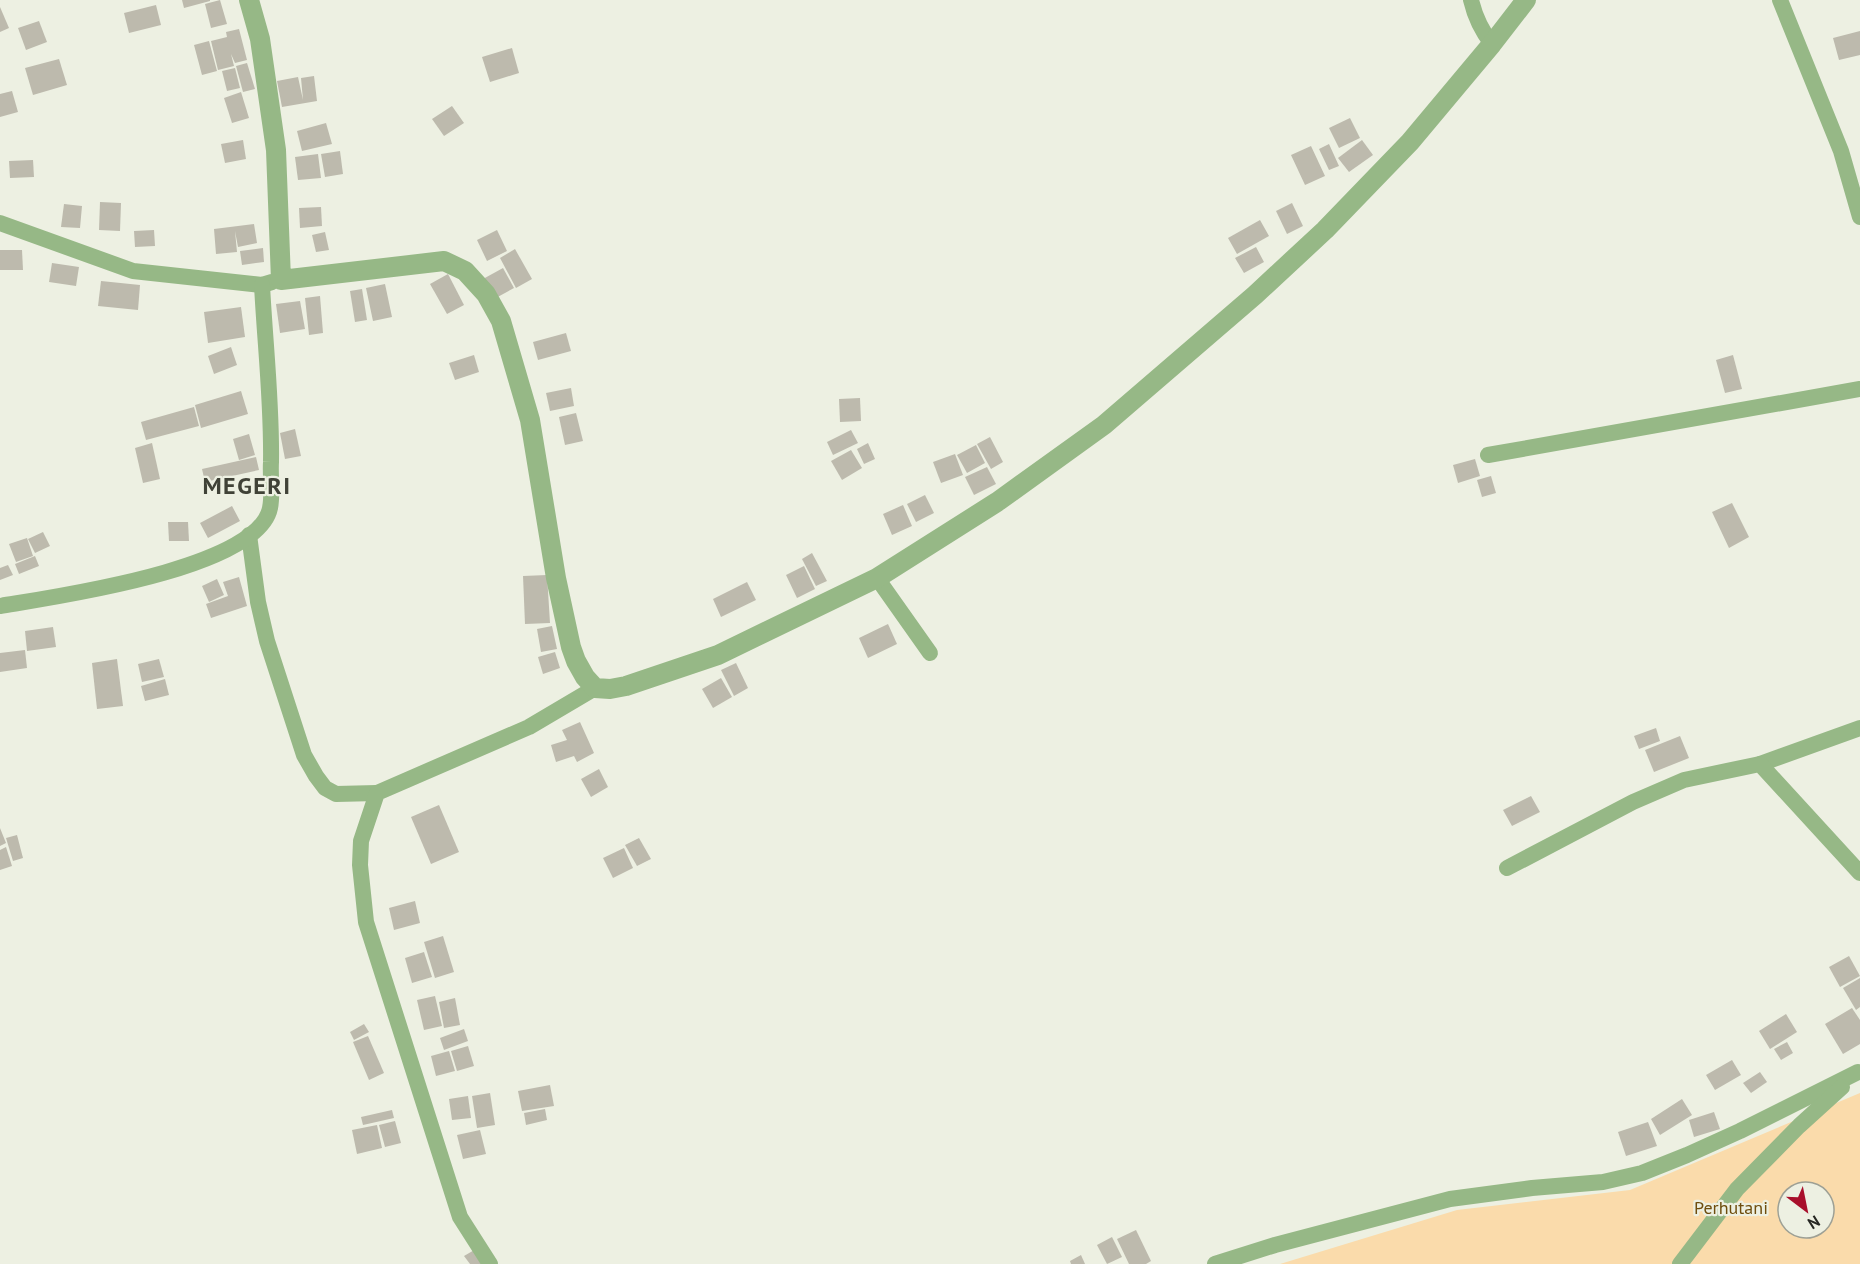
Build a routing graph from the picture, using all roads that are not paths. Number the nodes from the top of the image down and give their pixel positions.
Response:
1 (249, 0) edge
2 (1471, 0) edge
3 (1526, 0) edge
4 (1780, 0) edge
5 (1492, 44) junction
6 (1860, 217) edge
7 (0, 223) edge
8 (271, 282) junction
9 (1860, 389) edge
10 (1488, 455) dead end
11 (249, 535) junction
12 (877, 578) junction
13 (0, 606) edge
14 (930, 653) dead end
15 (595, 688) junction
16 (1860, 728) edge
17 (1760, 764) junction
18 (377, 793) junction
19 (1507, 868) dead end
20 (1860, 873) edge
21 (1859, 1071) edge
22 (490, 1264) edge
23 (1215, 1264) edge
24 (1680, 1264) edge

1 - 8 street
2 - 5 street
3 - 5 street
4 - 6 street
5 - 12 street
7 - 8 street
8 - 11 street
8 - 15 street
9 - 10 street
11 - 13 street
11 - 18 street
12 - 14 street
12 - 15 street
15 - 18 street
16 - 17 street
17 - 19 street
17 - 20 street
18 - 22 street
21 - 23 street
21 - 24 street

